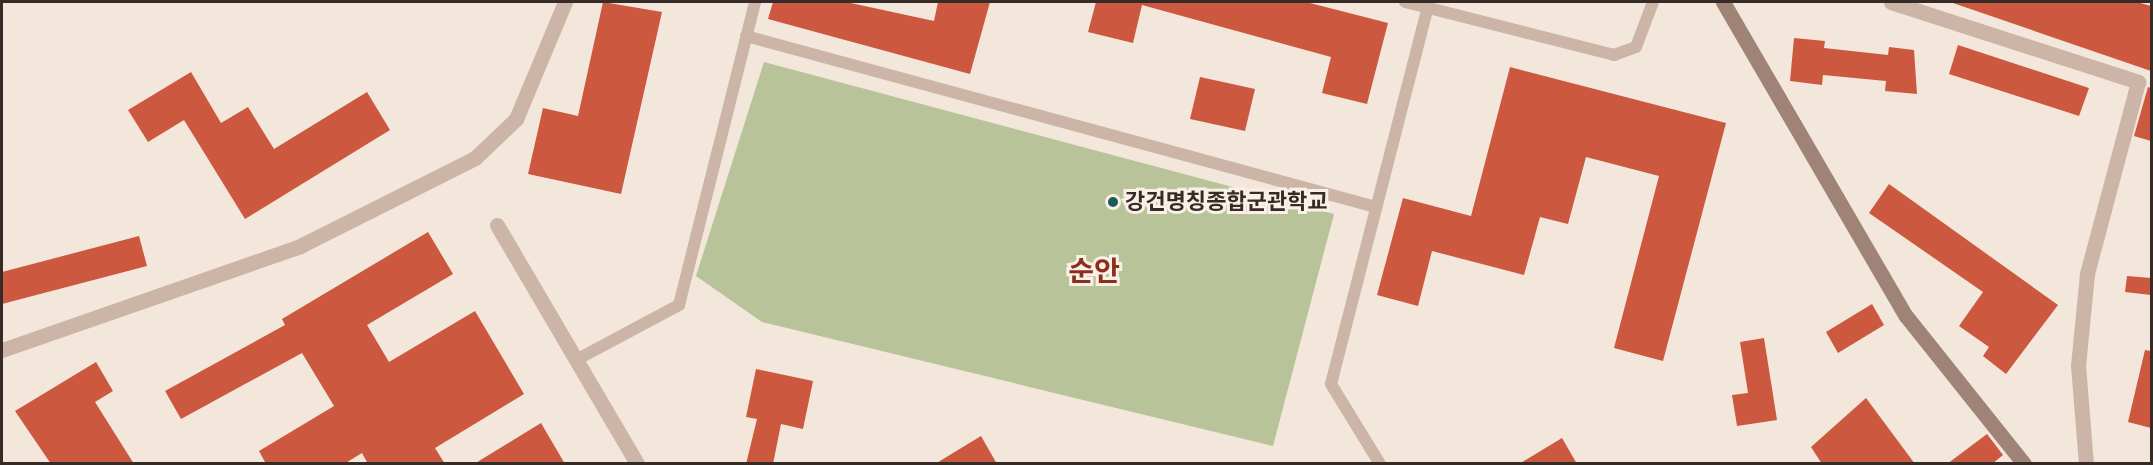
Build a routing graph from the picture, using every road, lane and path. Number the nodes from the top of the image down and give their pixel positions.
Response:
1 (565, 2) edge
2 (755, 2) edge
3 (1405, 2) edge
4 (1653, 2) edge
5 (1723, 2) edge
6 (1891, 2) edge
7 (1428, 8) junction
8 (746, 36) junction
9 (2145, 84) edge
10 (1376, 207) junction
11 (497, 225) dead end
12 (2, 350) edge
13 (576, 360) junction
14 (637, 464) edge
15 (1380, 464) edge
16 (2024, 464) edge
17 (2086, 464) edge

1 - 12 street
2 - 8 lane
3 - 7 lane
4 - 7 lane
5 - 16 street
6 - 9 street
7 - 10 lane
8 - 10 lane
8 - 13 lane
9 - 17 street
10 - 15 lane
11 - 13 street
13 - 14 street

